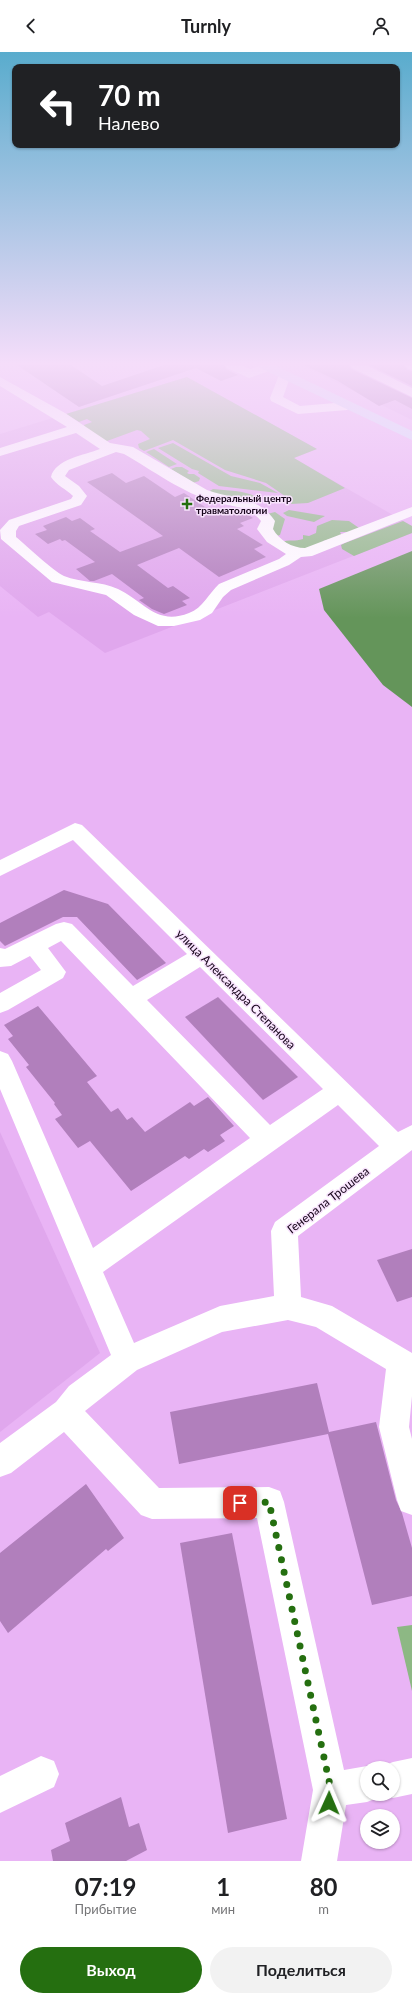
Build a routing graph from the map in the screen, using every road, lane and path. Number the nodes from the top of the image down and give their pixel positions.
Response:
1 (111, 449) edge
2 (119, 449) edge
3 (412, 511) edge
4 (297, 553) junction
5 (0, 868) edge
6 (33, 945) junction
7 (202, 955) junction
8 (0, 956) edge
9 (131, 998) junction
10 (0, 1004) edge
11 (0, 1061) edge
12 (340, 1091) junction
13 (268, 1140) junction
14 (404, 1142) edge
15 (87, 1268) junction
16 (288, 1307) junction
17 (127, 1360) junction
18 (407, 1366) edge
19 (66, 1412) junction
20 (0, 1462) edge
21 (412, 1500) edge
22 (41, 1774) dead end
23 (412, 1776) edge
24 (400, 1779) edge
25 (360, 1785) edge
26 (331, 1790) junction
27 (0, 1796) edge
28 (319, 1861) edge

1 - 4 street
2 - 4 street
3 - 4 street
5 - 7 street, улица Александра Степанова
6 - 8 street
6 - 9 street
6 - 10 street
7 - 9 street
7 - 12 street, улица Александра Степанова
9 - 13 street
11 - 15 street
12 - 13 street
12 - 14 street, улица Александра Степанова
13 - 15 street
14 - 16 street, Генерала Трошева
15 - 17 street
16 - 17 street
16 - 18 street
17 - 19 street
18 - 21 street
19 - 20 street
19 - 26 street
22 - 27 street
23 - 24 street
25 - 26 street
26 - 28 street

